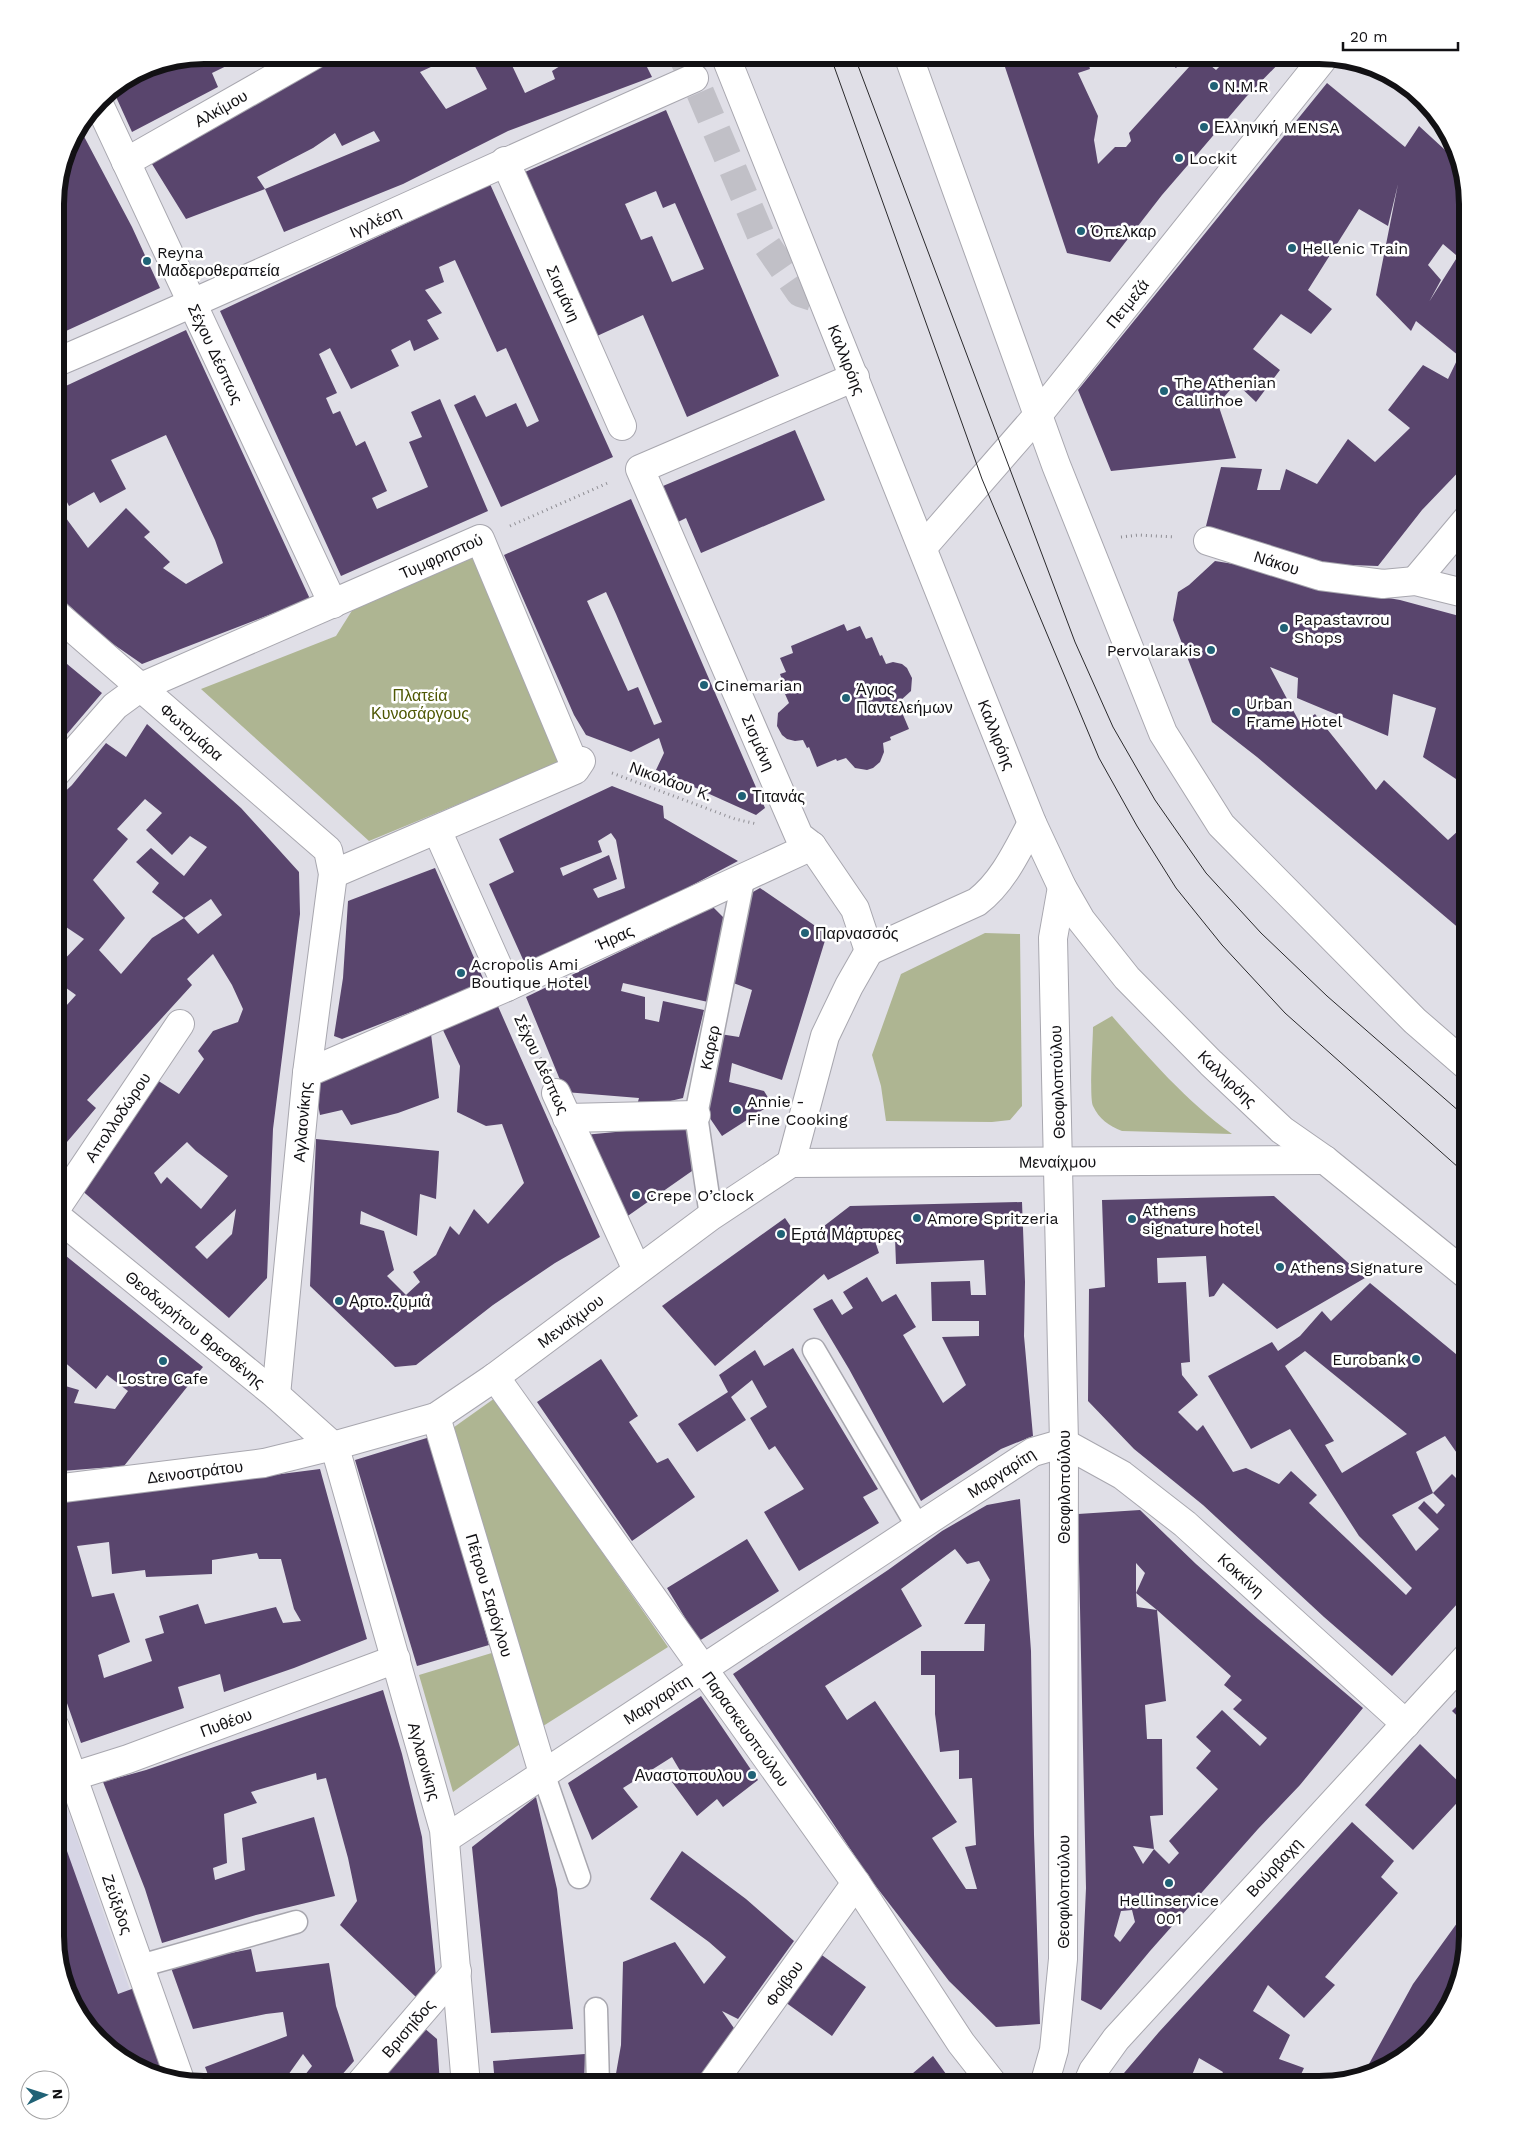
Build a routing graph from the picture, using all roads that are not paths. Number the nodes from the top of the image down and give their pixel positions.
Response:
1 (298, 64) edge
2 (729, 64) edge
3 (911, 64) edge
4 (1319, 64) edge
5 (694, 78) dead end
6 (101, 108) edge
7 (504, 161) junction
8 (126, 162) junction
9 (192, 304) junction
10 (64, 359) edge
11 (854, 377) junction
12 (1038, 415) junction
13 (622, 426) dead end
14 (1459, 529) edge
15 (1208, 541) road end
16 (923, 547) junction
17 (1415, 581) junction
18 (1459, 592) edge
19 (333, 604) junction
20 (64, 621) edge
21 (141, 687) junction
22 (64, 764) edge
23 (1032, 823) junction
24 (438, 830) junction
25 (812, 846) junction
26 (331, 862) junction
27 (743, 880) junction
28 (1062, 887) junction
29 (869, 951) junction
30 (507, 987) junction
31 (180, 1024) dead end
32 (1459, 1059) edge
33 (306, 1073) junction
34 (696, 1115) junction
35 (1325, 1160) junction
36 (1059, 1162) junction
37 (791, 1163) junction
38 (64, 1197) edge
39 (711, 1216) junction
40 (64, 1222) edge
41 (1459, 1269) edge
42 (637, 1270) junction
43 (814, 1350) dead end
44 (495, 1376) junction
45 (276, 1395) junction
46 (436, 1417) junction
47 (1064, 1443) junction
48 (333, 1446) junction
49 (64, 1488) edge
50 (918, 1527) junction
51 (396, 1659) junction
52 (704, 1668) junction
53 (1459, 1671) edge
54 (1406, 1724) junction
55 (543, 1773) junction
56 (64, 1779) edge
57 (445, 1839) junction
58 (579, 1877) dead end
59 (856, 1883) junction
60 (296, 1922) dead end
61 (140, 1966) junction
62 (457, 1971) junction
63 (596, 2009) dead end
64 (178, 2074) edge
65 (367, 2076) edge
66 (465, 2076) edge
67 (598, 2076) edge
68 (717, 2076) edge
69 (987, 2076) edge
70 (1047, 2076) edge
71 (1091, 2076) edge

1 - 8 street, Αλκίμου
2 - 11 street, Καλλιρόης
3 - 12 street
4 - 12 street, Πετμεζά
5 - 7 street, Ιγγλέση
6 - 8 street, Σέχου Δέσπως
7 - 9 street, Ιγγλέση
7 - 13 street, Σισμάνη
8 - 9 street, Σέχου Δέσπως
9 - 10 street, Ιγγλέση
9 - 19 street, Σέχου Δέσπως
11 - 16 street, Καλλιρόης
11 - 25 street, Σισμάνη
12 - 16 street, Πετμεζά
12 - 32 street
14 - 17 street
15 - 17 street, Νάκου
16 - 23 street, Καλλιρόης
17 - 18 street, Νάκου
19 - 21 street, Τυμφρηστού
19 - 24 street, Τυμφρηστού
20 - 21 street, Φωτομάρα
21 - 22 street, Τυμφρηστού
21 - 26 street, Φωτομάρα
23 - 28 street, Καλλιρόης
23 - 29 street
24 - 26 street
24 - 30 street
25 - 27 street, Ήρας
25 - 29 street, Σισμάνη
26 - 33 street, Αγλαονίκης
27 - 30 street, Ήρας
27 - 34 lane, Καρερ
28 - 35 street, Καλλιρόης
28 - 36 street, Θεοφιλοπούλου
29 - 37 street
30 - 33 street, Ήρας
31 - 38 street, Απολλοδώρου
33 - 45 street, Αγλαονίκης
34 - 39 lane, Καρερ
34 - 42 street, Σέχου Δέσπως
35 - 36 street, Μεναίχμου
35 - 41 street, Καλλιρόης
36 - 37 street, Μεναίχμου
36 - 47 street, Θεοφιλοπούλου
37 - 39 street, Μεναίχμου
39 - 42 street, Μεναίχμου
40 - 45 street, Θεοδωρήτου Βρεσθένης
42 - 44 street, Μεναίχμου
43 - 50 lane
44 - 46 street, Μεναίχμου
44 - 52 street, Παρασκευοπούλου
45 - 48 street, Θεοδωρήτου Βρεσθένης
46 - 48 street, Μεναίχμου
46 - 55 street, Πέτρου Σαρόγλου
47 - 50 street, Μαργαρίτη
47 - 54 street, Κοκκίνη
47 - 70 street, Θεοφιλοπούλου
48 - 49 street, Δεινοστράτου
48 - 51 street, Αγλαονίκης
50 - 52 street, Μαργαρίτη
51 - 56 street, Πυθέου
51 - 57 street, Αγλαονίκης
52 - 55 street, Μαργαρίτη
52 - 59 street, Παρασκευοπούλου
53 - 54 street, Βούρβαχη
54 - 71 street, Βούρβαχη
55 - 57 street, Μαργαρίτη
55 - 58 lane
56 - 61 street, Ζεύξιδος
57 - 62 street, Αγλαονίκης
59 - 68 street, Φοίβου
59 - 69 street, Παρασκευοπούλου
60 - 61 lane
61 - 64 street, Ζεύξιδος
62 - 65 street, Βρισηίδος
62 - 66 street, Αγλαονίκης
63 - 67 lane

